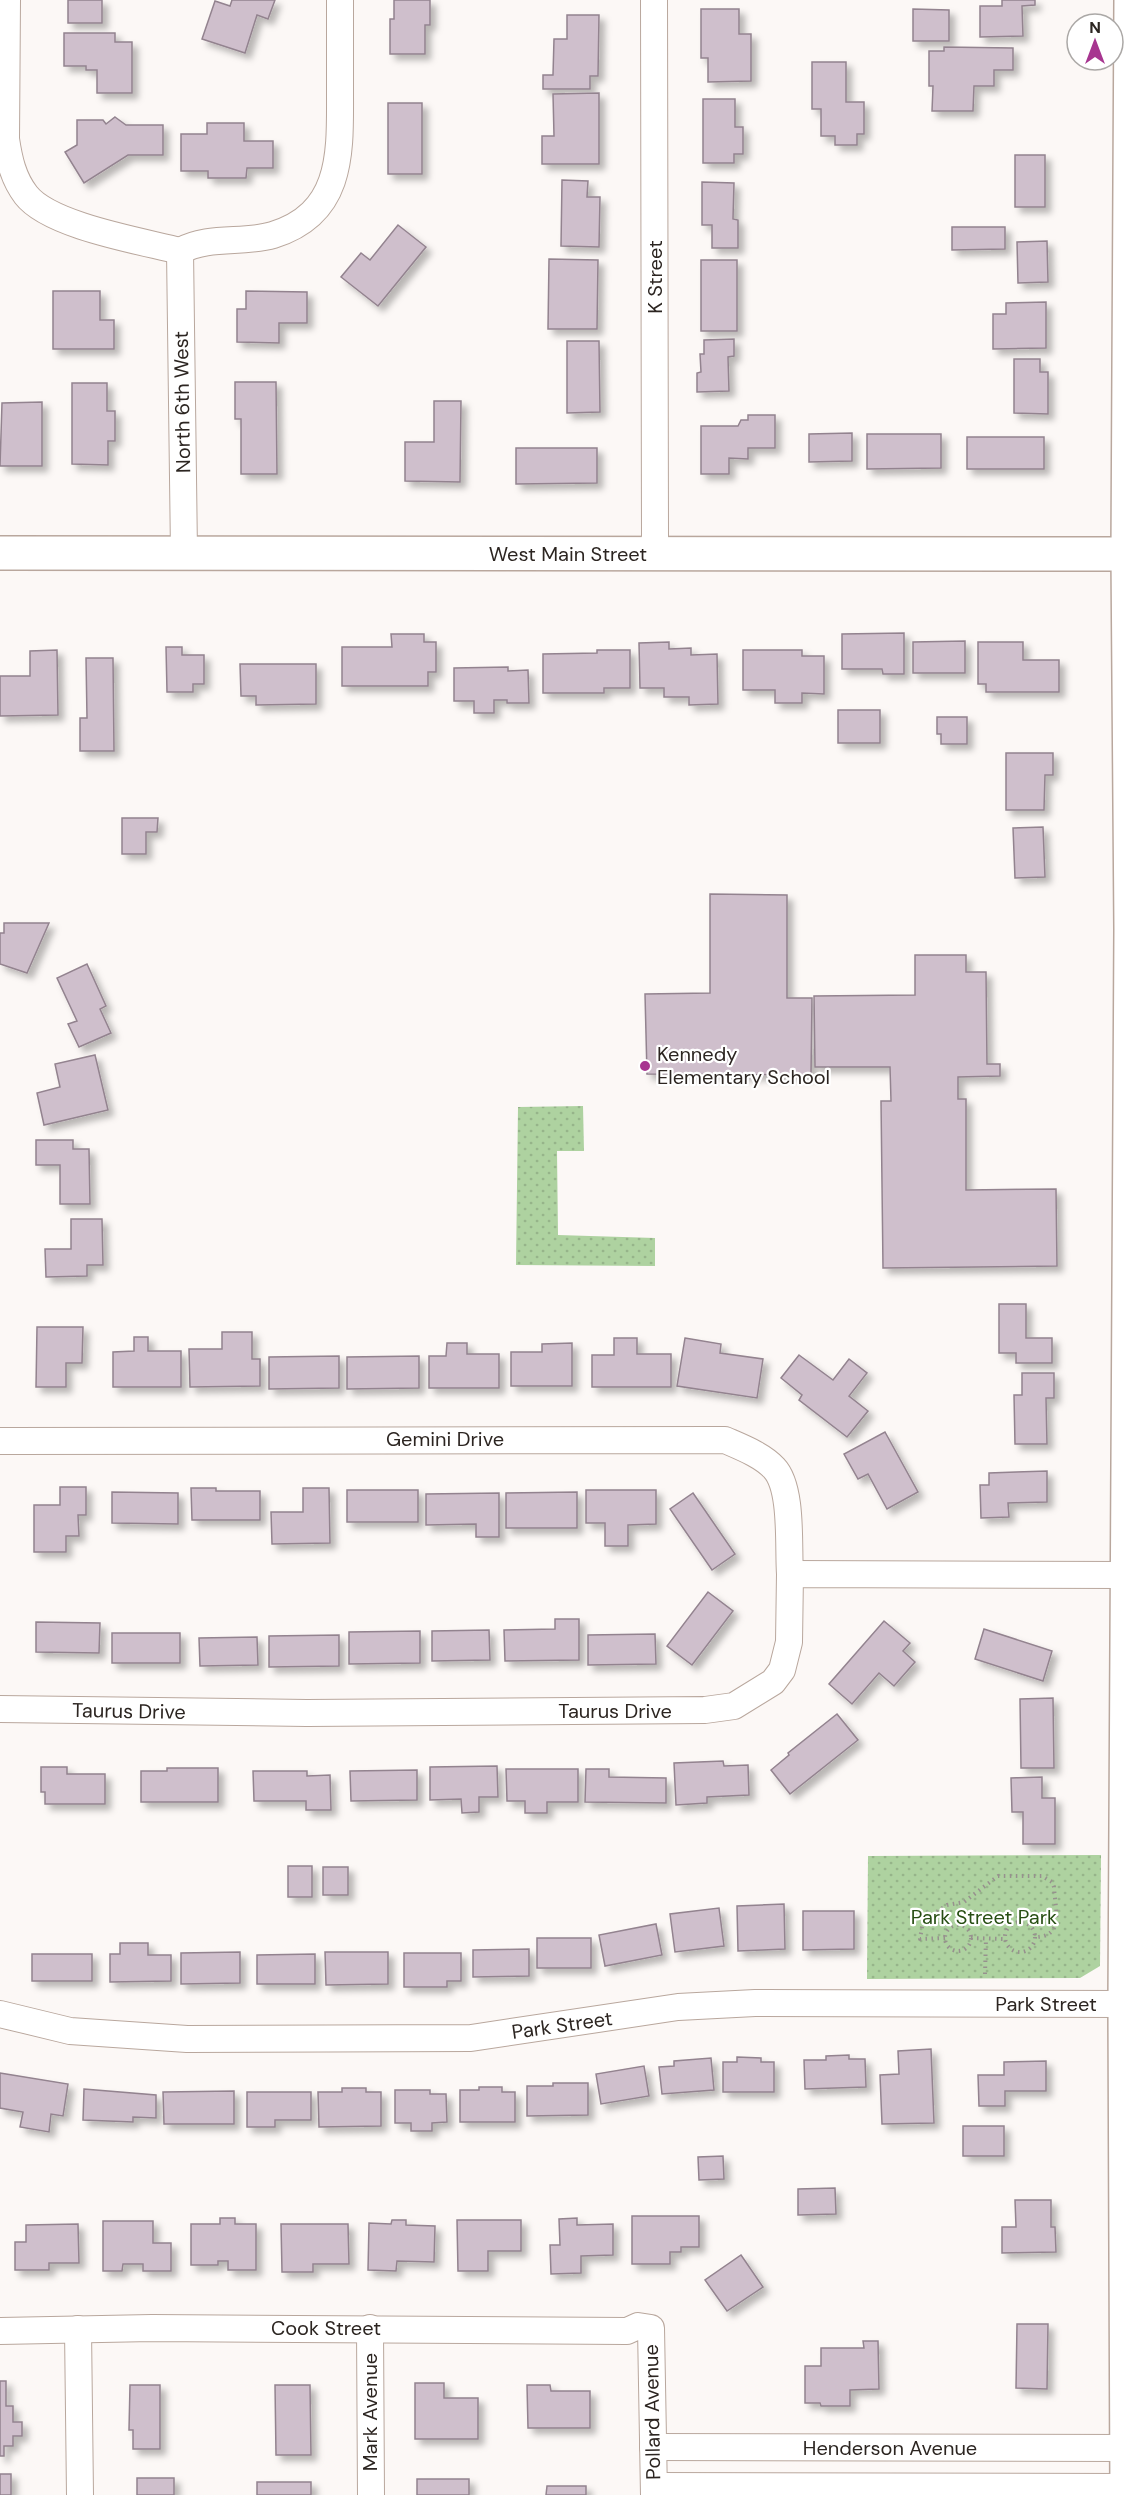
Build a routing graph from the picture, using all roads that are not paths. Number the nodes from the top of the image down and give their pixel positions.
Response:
1 (7, 0) edge
2 (340, 0) edge
3 (654, 0) edge
4 (1131, 0) edge
5 (180, 251) junction
6 (0, 553) edge
7 (184, 553) junction
8 (653, 554) junction
9 (1133, 554) edge
10 (1133, 1022) edge
11 (1133, 1175) edge
12 (0, 1441) edge
13 (789, 1574) junction
14 (1126, 1575) junction
15 (0, 1709) edge
16 (1125, 2004) junction
17 (0, 2014) edge
18 (1132, 2071) edge
19 (370, 2328) junction
20 (651, 2328) joint
21 (78, 2329) junction
22 (0, 2331) edge
23 (653, 2447) junction
24 (1128, 2448) junction
25 (654, 2490) edge
26 (1127, 2491) edge
27 (80, 2495) edge
28 (371, 2495) edge

1 - 5 street
2 - 5 street
3 - 8 street, K Street
4 - 9 street
5 - 7 street, North 6th West
6 - 7 street, West Main Street
7 - 8 street, West Main Street
8 - 9 street, West Main Street
9 - 10 street
10 - 11 street
11 - 14 street
12 - 13 street, Gemini Drive
13 - 14 street
13 - 15 street, Taurus Drive
14 - 16 street
16 - 17 street, Park Street
16 - 18 street
18 - 24 street
19 - 20 street, Cook Street
19 - 21 street, Cook Street
19 - 28 street, Mark Avenue
20 - 23 street, Pollard Avenue
21 - 22 street, Cook Street
21 - 27 street
23 - 24 street, Henderson Avenue
23 - 25 street, Pollard Avenue
24 - 26 street
25 - 26 street, Henderson Avenue

